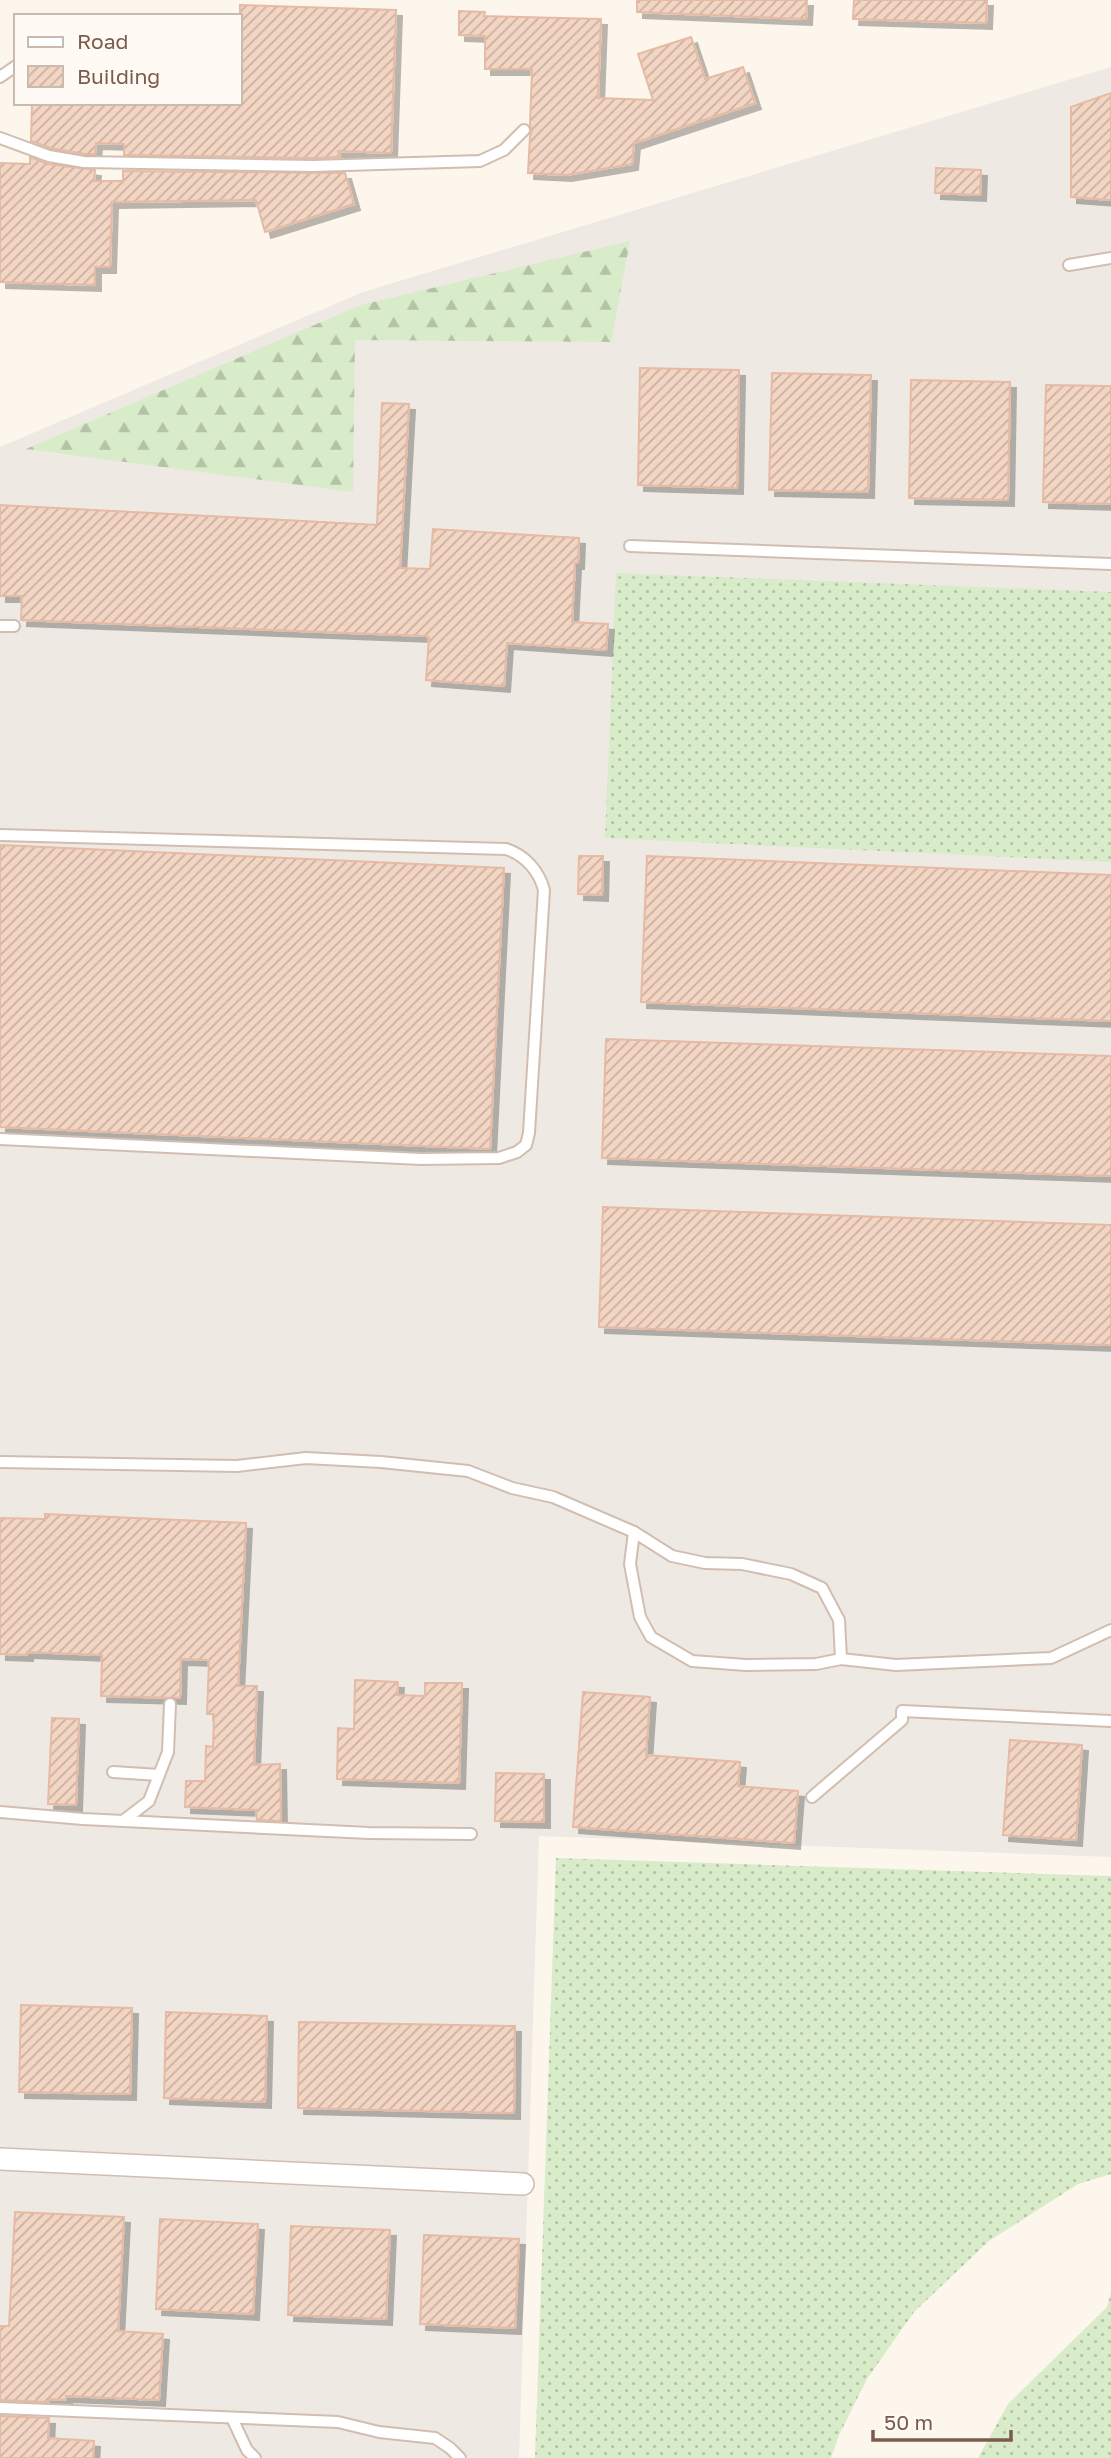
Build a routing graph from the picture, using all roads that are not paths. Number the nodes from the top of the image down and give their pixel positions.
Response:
1 (524, 130) dead end
2 (0, 138) edge
3 (1111, 258) edge
4 (1069, 264) dead end
5 (630, 546) dead end
6 (1111, 564) edge
7 (0, 626) edge
8 (14, 626) dead end
9 (0, 835) edge
10 (0, 1139) edge
11 (0, 1462) edge
12 (634, 1532) junction
13 (1111, 1630) edge
14 (841, 1659) junction
15 (170, 1704) dead end
16 (1111, 1721) edge
17 (113, 1772) dead end
18 (159, 1775) junction
19 (812, 1797) dead end
20 (0, 1812) edge
21 (122, 1821) junction
22 (471, 1834) dead end
23 (0, 2159) edge
24 (523, 2184) dead end
25 (0, 2409) edge
26 (232, 2418) junction
27 (255, 2458) edge
28 (460, 2458) edge

1 - 2 lane
3 - 4 lane
5 - 6 lane
7 - 8 lane
9 - 10 lane
11 - 12 lane
12 - 14 lane
12 - 14 lane
13 - 14 lane
15 - 18 lane
16 - 19 lane
17 - 18 lane
18 - 21 lane
20 - 21 lane
21 - 22 lane
23 - 24 street
25 - 26 lane
26 - 27 lane
26 - 28 lane

